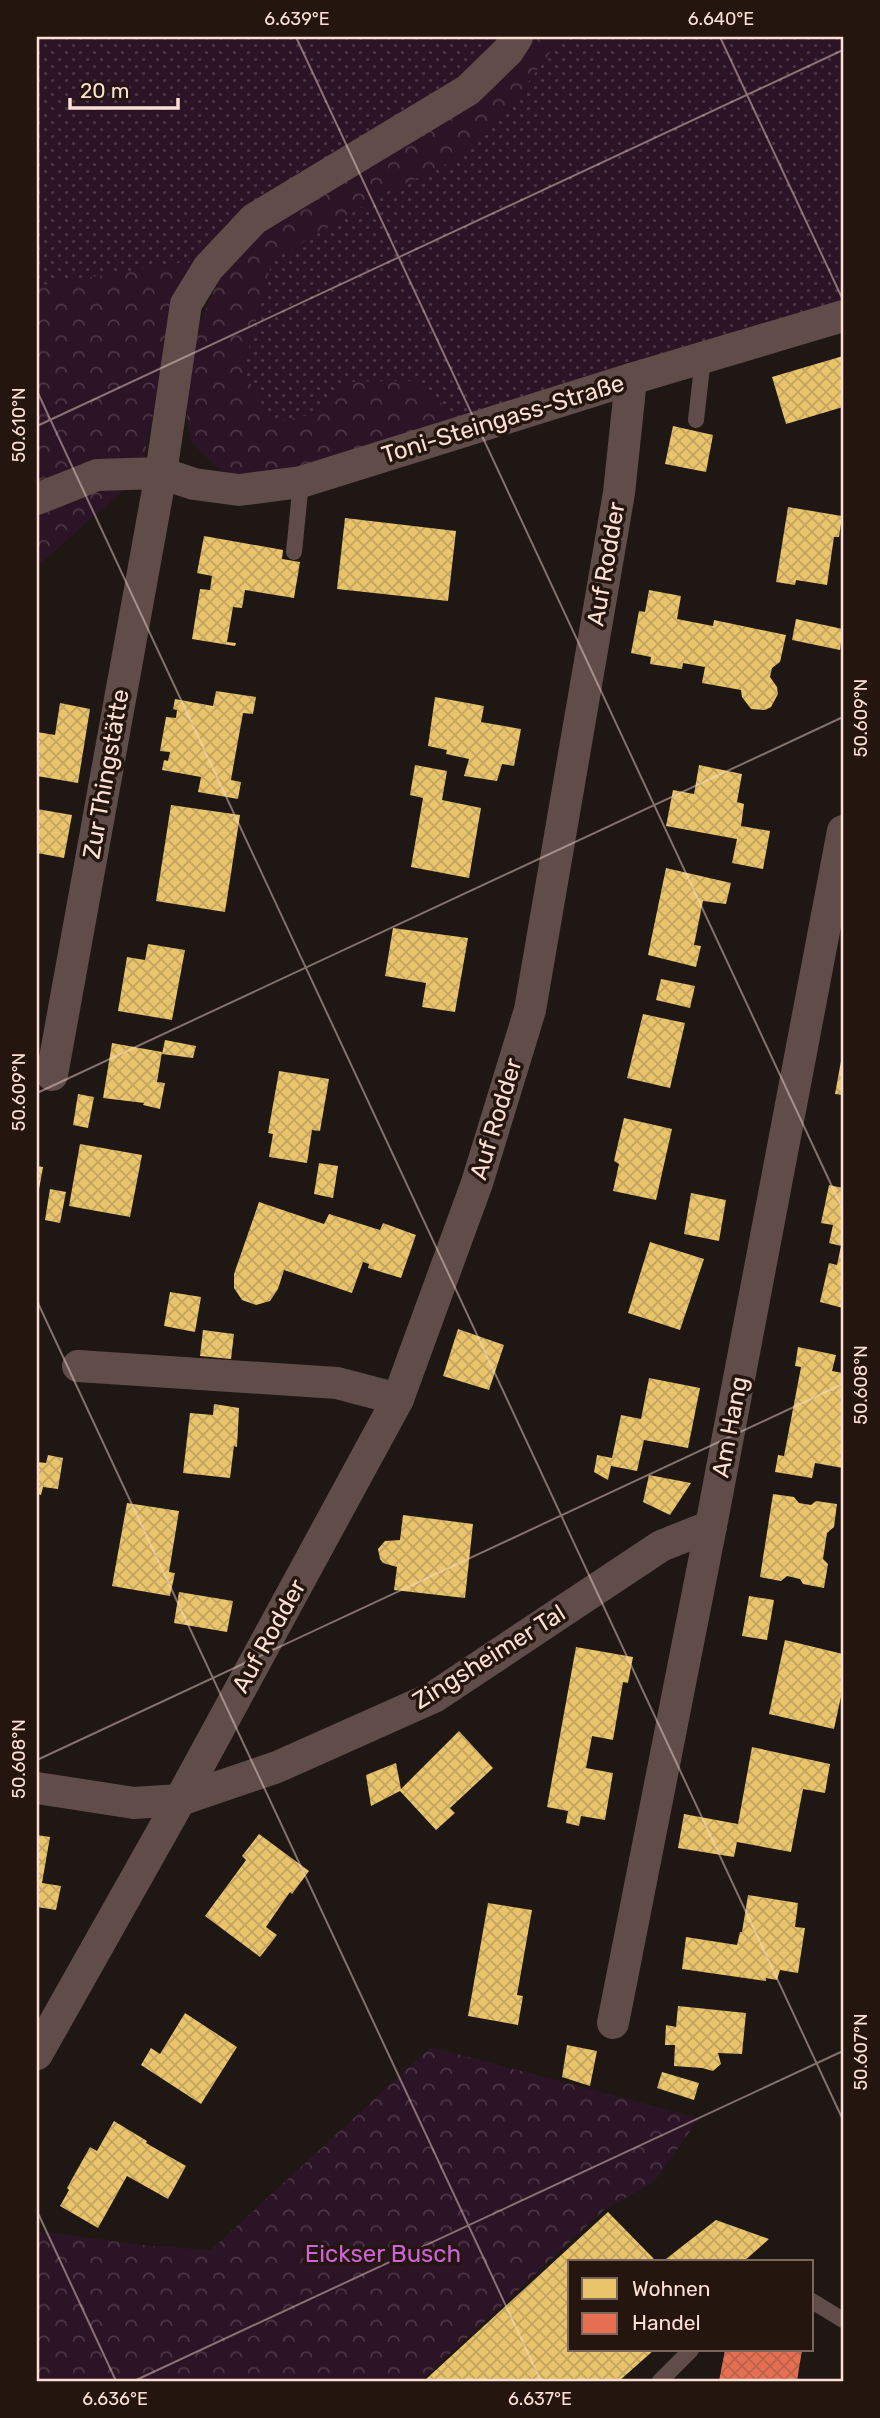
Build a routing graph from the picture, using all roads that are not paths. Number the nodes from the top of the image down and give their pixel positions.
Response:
1 (517, 37) edge
2 (843, 316) edge
3 (704, 358) junction
4 (631, 379) junction
5 (696, 420) dead end
6 (161, 473) junction
7 (301, 482) junction
8 (37, 499) edge
9 (294, 552) dead end
10 (843, 831) edge
11 (52, 1075) dead end
12 (78, 1366) dead end
13 (398, 1398) junction
14 (711, 1526) junction
15 (37, 1788) edge
16 (180, 1800) junction
17 (613, 2023) dead end
18 (37, 2054) edge
19 (814, 2302) edge
20 (843, 2320) edge
21 (689, 2352) edge
22 (660, 2381) edge

1 - 6 street
2 - 3 street, Toni-Steingass-Straße
3 - 4 street, Toni-Steingass-Straße
3 - 5 lane
4 - 7 street, Toni-Steingass-Straße
4 - 13 street, Auf Rodder
6 - 7 street, Toni-Steingass-Straße
6 - 8 street, Toni-Steingass-Straße
6 - 11 street, Zur Thingstätte
7 - 9 lane
10 - 14 street, Am Hang
12 - 13 street
13 - 16 street, Auf Rodder
14 - 16 street, Zingsheimer Tal
14 - 17 street, Am Hang
15 - 16 street, Zingsheimer Tal
16 - 18 street
19 - 20 lane
21 - 22 lane

